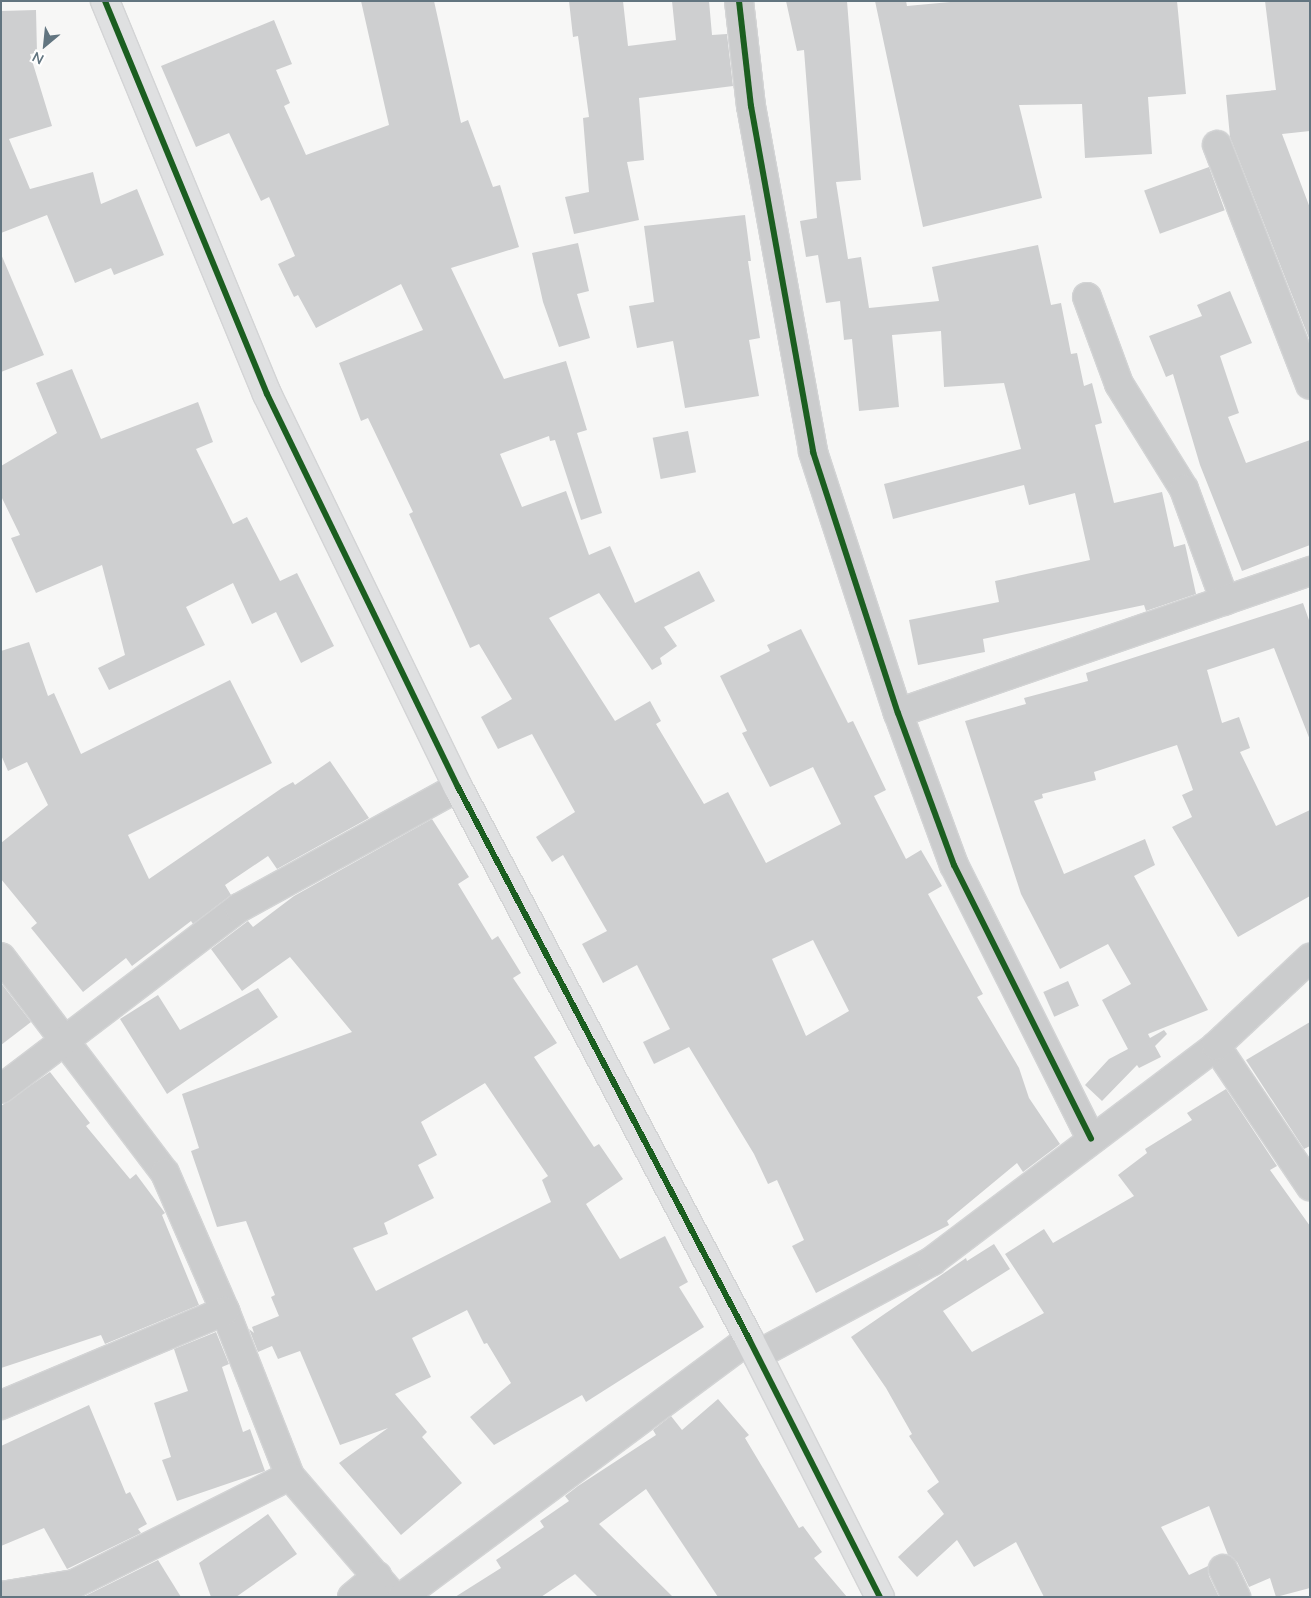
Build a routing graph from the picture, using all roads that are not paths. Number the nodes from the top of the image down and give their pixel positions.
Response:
1 (105, 1) edge
2 (739, 1) edge
3 (1217, 145) dead end
4 (1087, 297) dead end
5 (1310, 385) edge
6 (1310, 571) edge
7 (1225, 600) junction
8 (898, 713) junction
9 (458, 787) junction
10 (1, 957) edge
11 (1310, 958) edge
12 (65, 1043) junction
13 (1216, 1046) junction
14 (1, 1089) edge
15 (1090, 1139) junction
16 (1310, 1186) edge
17 (226, 1311) junction
18 (753, 1347) junction
19 (1, 1405) edge
20 (290, 1476) junction
21 (1223, 1569) dead end
22 (377, 1576) junction
23 (1, 1596) edge
24 (352, 1597) edge
25 (394, 1597) edge
26 (402, 1597) edge
27 (880, 1597) edge
28 (1236, 1597) edge

1 - 9 street
2 - 8 street
3 - 5 street
4 - 7 street
6 - 7 street
7 - 8 street
8 - 15 street
9 - 12 street
9 - 18 street
10 - 12 street
11 - 13 street
12 - 14 street
12 - 17 street
13 - 15 street
13 - 16 street
15 - 18 street
17 - 19 street
17 - 20 street
18 - 26 street
18 - 27 street
20 - 22 street
20 - 23 street
21 - 28 street
22 - 24 street
22 - 25 street

